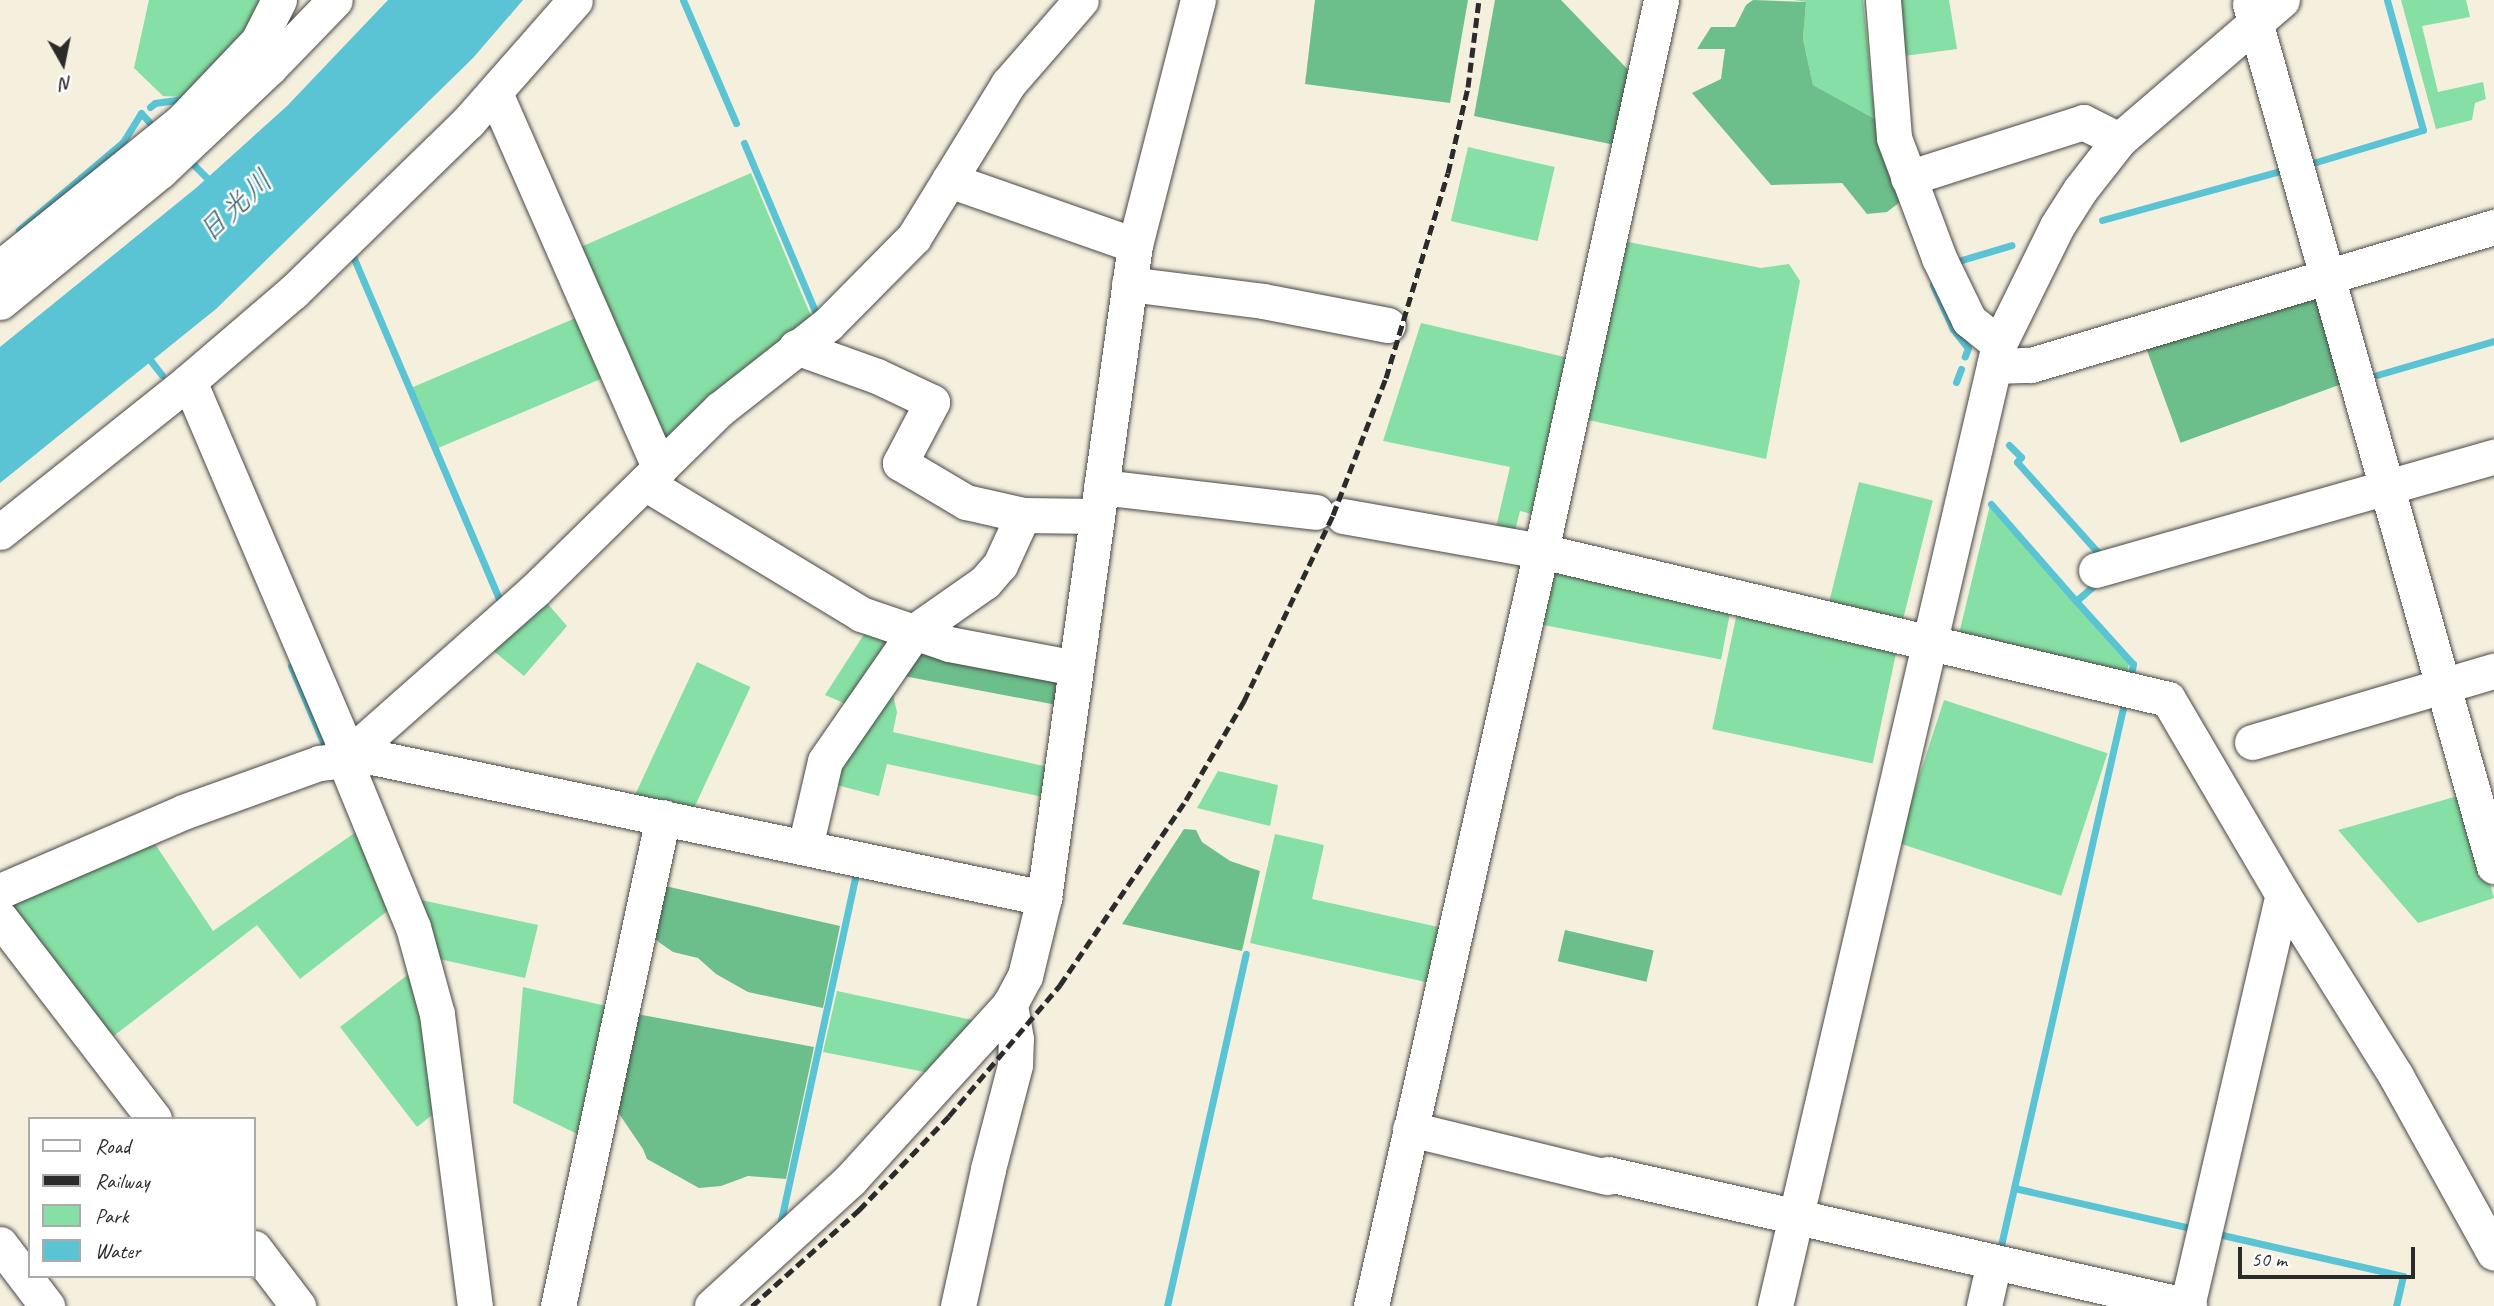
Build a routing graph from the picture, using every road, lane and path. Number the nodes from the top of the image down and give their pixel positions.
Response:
1 (279, 0) edge
2 (335, 0) edge
3 (575, 0) edge
4 (1081, 0) edge
5 (1198, 0) edge
6 (1661, 0) edge
7 (1883, 0) edge
8 (2282, 0) edge
9 (2252, 12) edge
10 (495, 93) junction
11 (2119, 140) junction
12 (1908, 178) junction
13 (949, 180) junction
14 (2494, 227) edge
15 (1135, 244) junction
16 (0, 268) edge
17 (2325, 277) junction
18 (1129, 284) junction
19 (0, 302) edge
20 (1388, 325) dead end
21 (796, 346) junction
22 (1996, 355) junction
23 (189, 381) junction
24 (2494, 457) edge
25 (652, 476) junction
26 (2385, 487) junction
27 (1099, 501) junction
28 (1023, 515) junction
29 (0, 532) edge
30 (1541, 551) junction
31 (2096, 570) dead end
32 (915, 631) junction
33 (1928, 641) junction
34 (1076, 668) junction
35 (2494, 671) edge
36 (2442, 686) junction
37 (2252, 741) dead end
38 (344, 760) junction
39 (663, 817) junction
40 (805, 847) junction
41 (2494, 866) edge
42 (0, 891) edge
43 (2283, 895) junction
44 (1044, 898) junction
45 (0, 918) edge
46 (1010, 1004) junction
47 (152, 1117) edge
48 (1410, 1129) junction
49 (1795, 1216) junction
50 (0, 1244) edge
51 (256, 1251) edge
52 (2494, 1253) edge
53 (1994, 1262) junction
54 (47, 1306) edge
55 (298, 1306) edge
56 (475, 1306) edge
57 (558, 1306) edge
58 (712, 1306) edge
59 (958, 1306) edge
60 (1371, 1306) edge
61 (1775, 1306) edge
62 (1984, 1306) edge
63 (2187, 1306) edge

1 - 16 street
2 - 19 street
3 - 10 street
4 - 13 street
5 - 15 street
6 - 30 street
7 - 12 street
8 - 9 street
9 - 11 street
9 - 17 street
10 - 23 street
10 - 25 street
11 - 12 street
11 - 22 street
12 - 22 street
13 - 15 street
13 - 21 street
14 - 17 street
15 - 18 street
17 - 22 street
17 - 26 street
18 - 20 street
18 - 27 street
21 - 25 street
21 - 28 street
22 - 33 street
23 - 29 street
23 - 38 street
24 - 26 street
25 - 32 street
25 - 38 street
26 - 31 street
26 - 36 street
27 - 28 street
27 - 30 street
27 - 34 street
28 - 32 street
30 - 33 street
30 - 48 street
32 - 34 street
32 - 40 street
33 - 43 street
33 - 49 street
34 - 44 street
35 - 36 street
36 - 37 street
36 - 41 street
38 - 39 street
38 - 42 street
38 - 56 street
39 - 40 street
39 - 57 street
40 - 44 street
43 - 52 street
43 - 63 street
44 - 46 street
45 - 47 street
46 - 58 street
46 - 59 street
48 - 49 street
48 - 60 street
49 - 53 street
49 - 61 street
50 - 54 street
51 - 55 street
53 - 62 street
53 - 63 street

